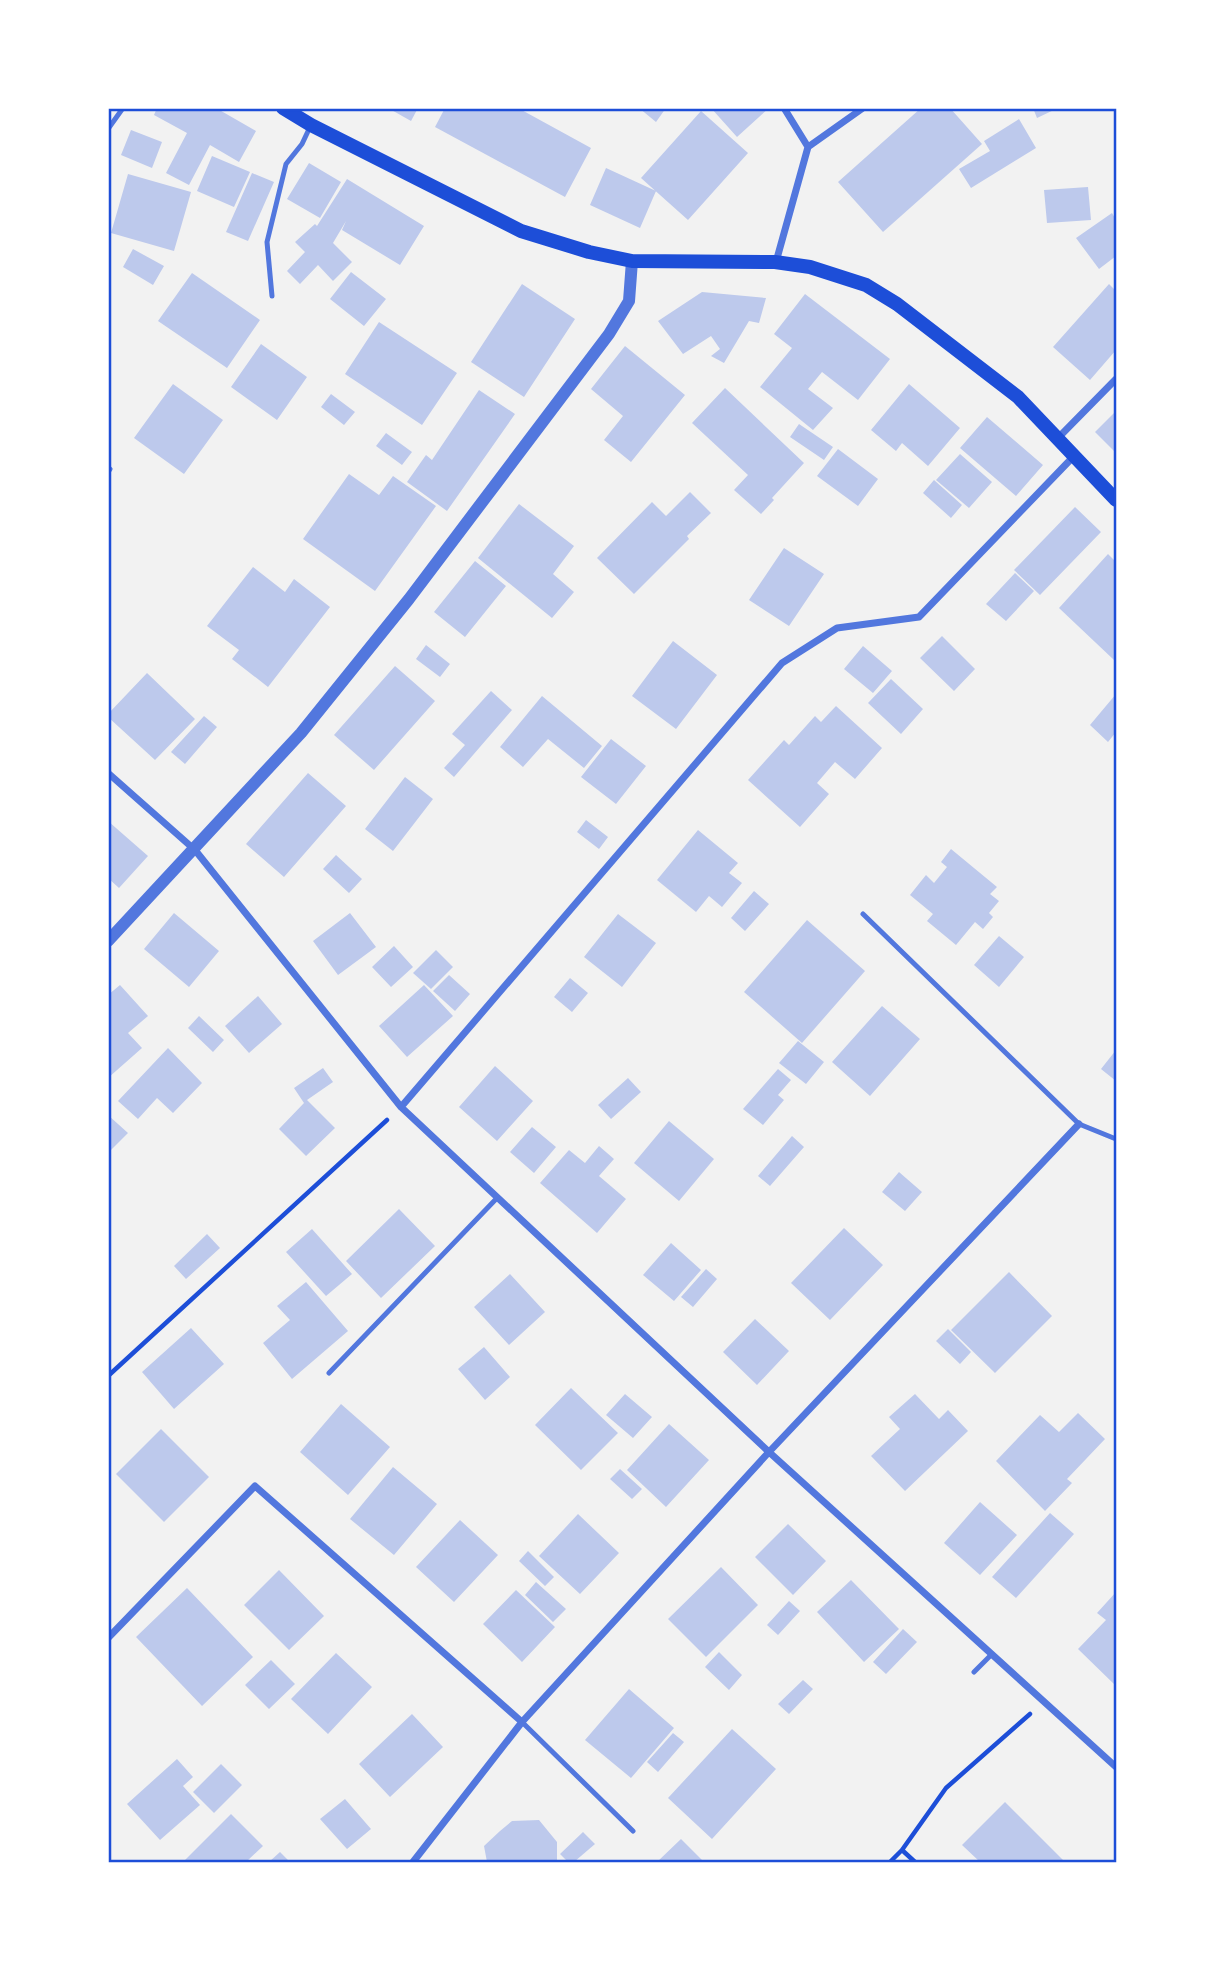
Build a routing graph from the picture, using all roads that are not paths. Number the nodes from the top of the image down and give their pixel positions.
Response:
1 (123, 108) edge
2 (283, 108) edge
3 (785, 108) edge
4 (863, 108) edge
5 (311, 125) junction
6 (108, 128) edge
7 (808, 147) junction
8 (632, 261) junction
9 (775, 262) junction
10 (272, 296) dead end
11 (1116, 379) edge
12 (1058, 438) junction
13 (1075, 456) junction
14 (1116, 500) edge
15 (108, 774) edge
16 (195, 850) junction
17 (863, 914) dead end
18 (108, 941) edge
19 (401, 1107) junction
20 (1079, 1124) junction
21 (1116, 1139) edge
22 (497, 1198) junction
23 (329, 1373) dead end
24 (769, 1452) junction
25 (108, 1637) edge
26 (992, 1654) junction
27 (974, 1672) dead end
28 (522, 1722) junction
29 (1116, 1767) edge
30 (633, 1831) dead end
31 (413, 1863) edge

1 - 6 lane
2 - 5 main road
3 - 7 street
4 - 7 street
5 - 8 main road
5 - 10 lane
7 - 9 street
8 - 9 main road
8 - 16 street
9 - 12 main road
11 - 12 street
12 - 13 main road
13 - 14 main road
13 - 19 street
15 - 16 street
16 - 18 street
16 - 19 street
17 - 20 lane
19 - 22 street
20 - 21 lane
20 - 24 street
22 - 23 lane
22 - 24 street
24 - 26 street
24 - 28 street
25 - 28 street
26 - 27 lane
26 - 29 street
28 - 30 lane
28 - 31 street

